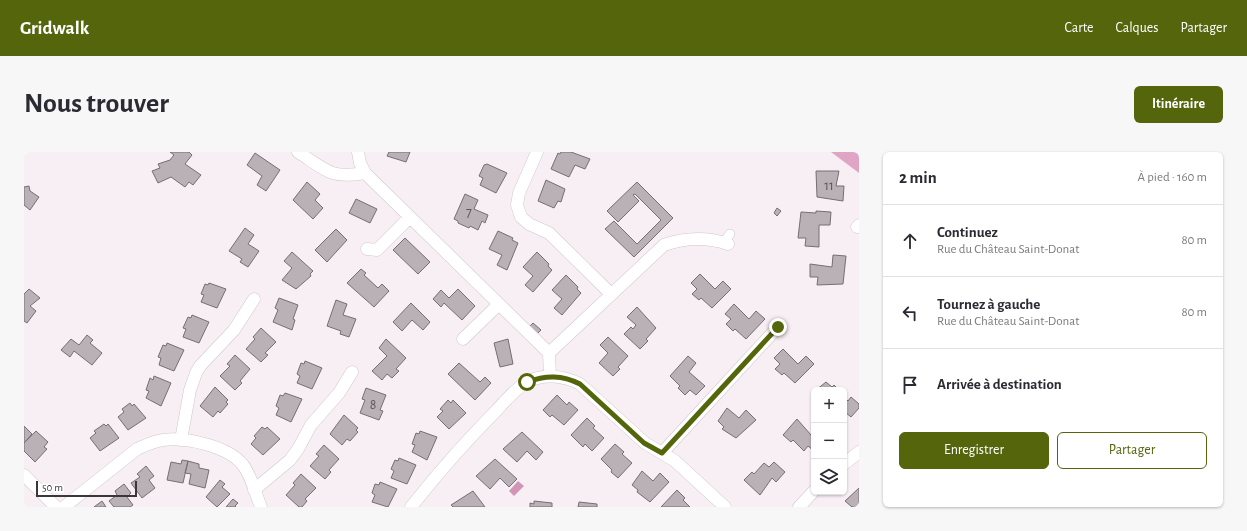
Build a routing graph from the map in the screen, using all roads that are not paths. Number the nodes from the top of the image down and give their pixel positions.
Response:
1 (298, 152) edge
2 (358, 152) edge
3 (537, 152) edge
4 (365, 173) junction
5 (410, 218) junction
6 (727, 240) dead end
7 (366, 248) dead end
8 (611, 294) junction
9 (254, 298) dead end
10 (498, 305) junction
11 (778, 327) dead end
12 (463, 339) dead end
13 (549, 353) junction
14 (352, 372) dead end
15 (550, 376) junction
16 (181, 440) junction
17 (859, 452) edge
18 (662, 453) junction
19 (847, 462) edge
20 (24, 475) edge
21 (254, 490) junction
22 (811, 494) edge
23 (56, 507) edge
24 (64, 507) edge
25 (261, 507) edge
26 (411, 507) edge
27 (725, 507) edge
28 (799, 507) edge

1 - 4 street
2 - 4 street
3 - 8 street
4 - 5 street
5 - 7 street
5 - 10 street
6 - 8 street
8 - 13 street
9 - 16 street
10 - 12 street
10 - 13 street
11 - 18 street
13 - 15 street
14 - 21 street
15 - 18 street
15 - 26 street
16 - 21 street
16 - 24 street
17 - 19 street
18 - 27 street
20 - 23 street
21 - 25 street
22 - 28 street

